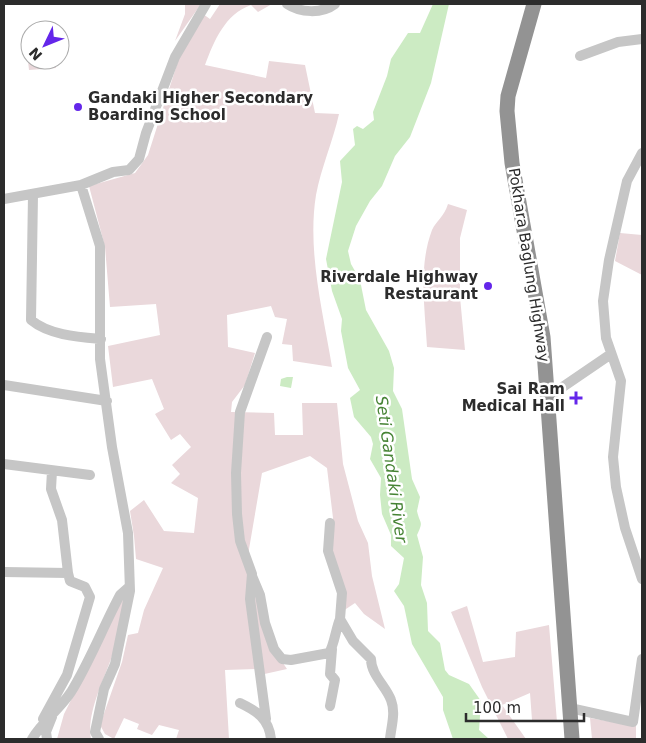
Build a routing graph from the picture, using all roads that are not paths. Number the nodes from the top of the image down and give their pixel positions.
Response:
1 (206, 4) edge
2 (287, 4) edge
3 (335, 4) edge
4 (534, 4) edge
5 (642, 39) edge
6 (580, 56) dead end
7 (642, 153) edge
8 (81, 185) junction
9 (33, 195) junction
10 (4, 199) edge
11 (267, 337) dead end
12 (101, 339) junction
13 (611, 354) junction
14 (4, 385) edge
15 (548, 397) junction
16 (107, 401) junction
17 (4, 464) edge
18 (52, 471) junction
19 (90, 476) dead end
20 (330, 523) dead end
21 (4, 572) edge
22 (68, 574) junction
23 (252, 574) junction
24 (642, 579) edge
25 (129, 588) junction
26 (340, 618) junction
27 (332, 649) junction
28 (642, 659) edge
29 (240, 703) dead end
30 (330, 706) dead end
31 (570, 708) junction
32 (58, 709) junction
33 (266, 720) junction
34 (41, 724) junction
35 (32, 739) edge
36 (47, 739) edge
37 (99, 739) edge
38 (271, 739) edge
39 (390, 739) edge
40 (572, 739) edge

1 - 8 street
2 - 3 street
4 - 15 highway, Pokhara Baglung Highway
5 - 6 street
7 - 13 street
8 - 9 street
8 - 12 street
9 - 10 street
9 - 12 street
11 - 23 street
12 - 16 street
13 - 15 street
13 - 24 street
14 - 16 street
15 - 31 highway, Pokhara Baglung Highway
16 - 25 street
17 - 18 street
18 - 19 street
18 - 22 street
20 - 26 street
21 - 22 street
22 - 34 street
23 - 27 street
23 - 33 street
25 - 32 street
25 - 37 street
26 - 27 street
26 - 39 street
27 - 30 street
28 - 31 street
29 - 33 street
31 - 40 highway, Pokhara Baglung Highway
32 - 34 street
32 - 36 street
33 - 38 street
34 - 35 street

